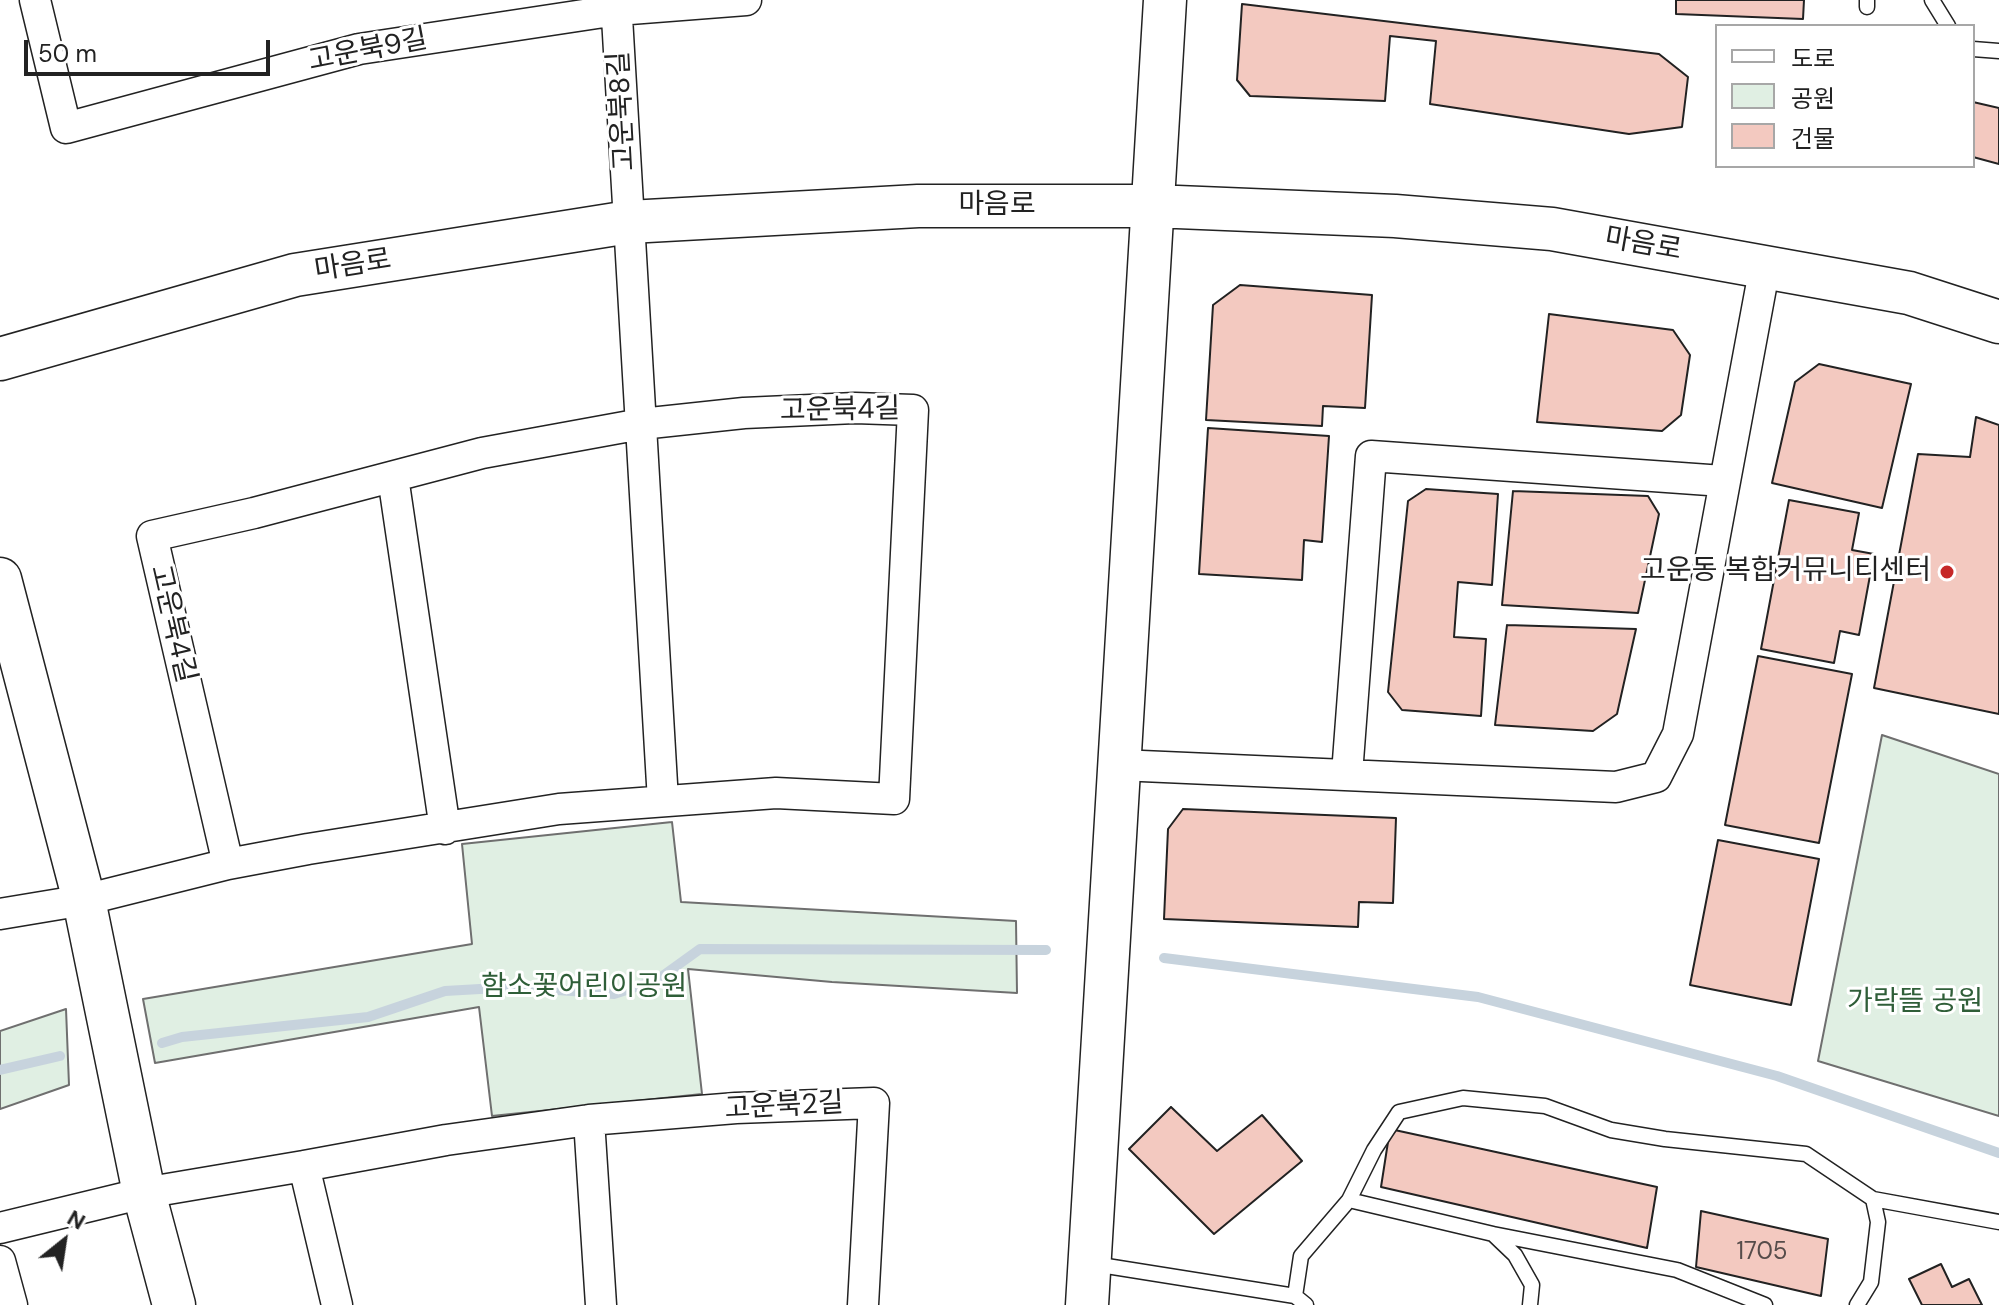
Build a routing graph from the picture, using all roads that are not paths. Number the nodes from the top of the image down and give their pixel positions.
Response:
1 (35, 0) edge
2 (746, 0) edge
3 (1165, 0) edge
4 (1932, 0) edge
5 (617, 5) edge
6 (1947, 24) edge
7 (1975, 49) edge
8 (1999, 51) edge
9 (1153, 206) junction
10 (629, 222) junction
11 (1765, 266) junction
12 (1999, 322) edge
13 (0, 359) edge
14 (641, 424) junction
15 (393, 477) junction
16 (1723, 481) junction
17 (0, 579) edge
18 (1119, 765) junction
19 (1347, 774) junction
20 (663, 801) junction
21 (445, 829) junction
22 (228, 864) junction
23 (84, 900) junction
24 (0, 914) edge
25 (589, 1120) junction
26 (304, 1166) junction
27 (144, 1193) junction
28 (1873, 1199) junction
29 (1349, 1200) junction
30 (1999, 1222) edge
31 (0, 1228) edge
32 (1493, 1234) junction
33 (0, 1261) edge
34 (1090, 1263) junction
35 (1300, 1300) edge
36 (12, 1305) edge
37 (174, 1305) edge
38 (337, 1305) edge
39 (601, 1305) edge
40 (863, 1305) edge
41 (1087, 1305) edge
42 (1530, 1305) edge
43 (1765, 1305) edge
44 (1857, 1305) edge

1 - 5 street, 고운북9길
2 - 5 street
3 - 9 street
4 - 6 lane
5 - 10 street, 고운북8길
7 - 8 lane
9 - 10 street, 마음로
9 - 11 street, 마음로
9 - 18 street
10 - 13 street, 마음로
10 - 14 street, 고운북8길
11 - 12 street, 마음로
11 - 16 street
14 - 15 street, 고운북4길
14 - 20 street, 고운북8길
14 - 20 street, 고운북4길
15 - 21 street
15 - 22 street, 고운북4길
16 - 19 street
16 - 19 street
17 - 23 street
18 - 19 street
18 - 34 street
20 - 21 street, 고운북4길
21 - 22 street, 고운북4길
22 - 23 street, 고운북4길
23 - 24 street, 고운북4길
23 - 27 street
25 - 26 street, 고운북2길
25 - 39 street
25 - 40 street, 고운북2길
26 - 27 street, 고운북2길
26 - 38 street
27 - 31 street, 고운북2길
27 - 37 street
28 - 29 lane
28 - 30 lane
28 - 44 lane
29 - 32 lane
29 - 35 lane
32 - 42 lane
32 - 43 lane
33 - 36 street
34 - 35 lane
34 - 41 street

